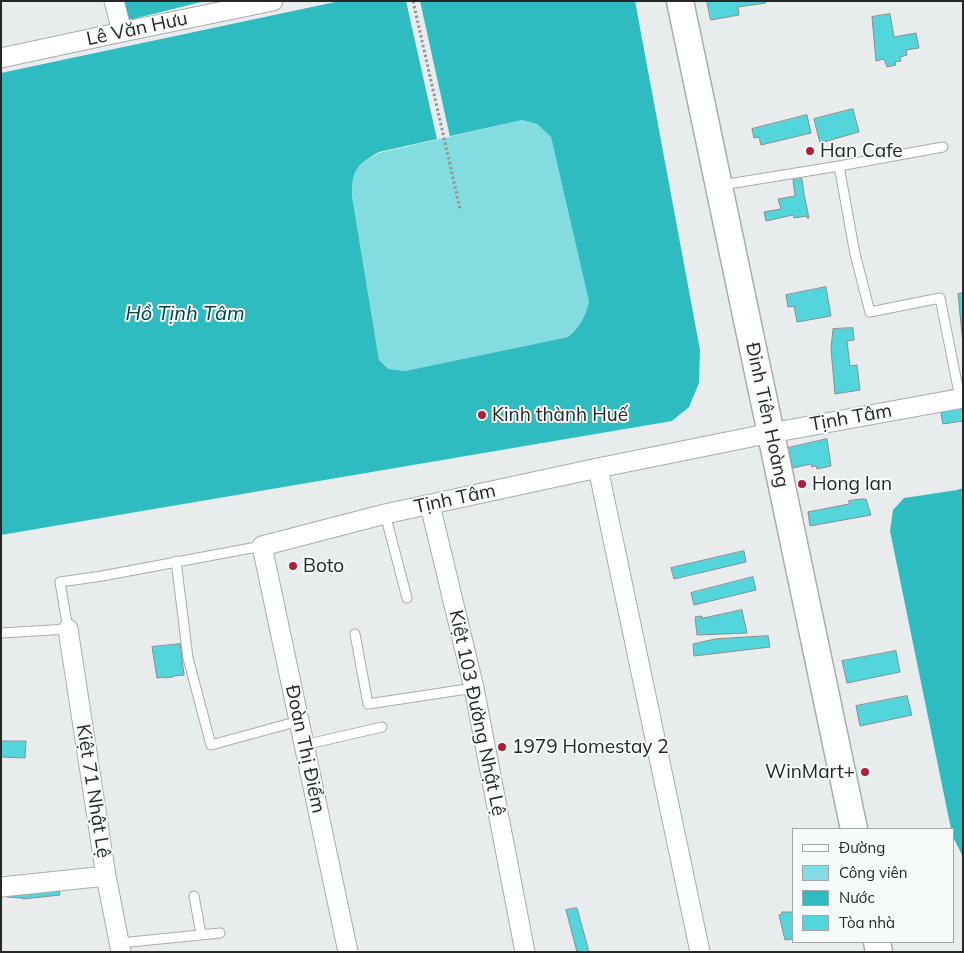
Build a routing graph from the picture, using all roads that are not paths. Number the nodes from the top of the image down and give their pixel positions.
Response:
1 (114, 1) edge
2 (273, 1) edge
3 (680, 1) edge
4 (122, 32) junction
5 (1, 58) edge
6 (943, 147) dead end
7 (839, 166) junction
8 (719, 186) junction
9 (961, 398) edge
10 (771, 433) junction
11 (598, 468) junction
12 (430, 505) junction
13 (385, 514) junction
14 (262, 546) junction
15 (176, 562) junction
16 (408, 598) dead end
17 (68, 629) junction
18 (1, 633) edge
19 (355, 634) dead end
20 (474, 688) junction
21 (299, 721) junction
22 (382, 727) dead end
23 (304, 745) junction
24 (854, 828) edge
25 (106, 876) junction
26 (1, 887) edge
27 (194, 896) dead end
28 (220, 933) dead end
29 (201, 934) junction
30 (120, 947) edge
31 (348, 952) edge
32 (525, 952) edge
33 (700, 952) edge

1 - 4 street
2 - 4 street, Lê Văn Hưu
3 - 8 main road, Đinh Tiên Hoàng
4 - 5 street, Lê Văn Hưu
6 - 7 lane
7 - 8 lane
7 - 9 lane
8 - 10 main road, Đinh Tiên Hoàng
9 - 10 street, Tịnh Tâm
10 - 11 street, Tịnh Tâm
10 - 24 main road, Đinh Tiên Hoàng
11 - 12 street, Tịnh Tâm
11 - 33 street
12 - 13 street, Tịnh Tâm
12 - 20 street, Kiệt 103 Đường Nhật Lệ
13 - 14 street, Tịnh Tâm
13 - 16 lane
14 - 15 lane, Tịnh Tâm
14 - 21 street, Đoàn Thị Điểm
15 - 17 lane, Tịnh Tâm
15 - 21 lane
17 - 18 lane
17 - 25 street, Kiệt 71 Nhật Lệ
19 - 20 lane
20 - 32 street, Kiệt 103 Đường Nhật Lệ
21 - 23 street, Đoàn Thị Điểm
22 - 23 lane
23 - 31 street, Đoàn Thị Điểm
25 - 26 street
25 - 30 street, Kiệt 71 Nhật Lệ
27 - 29 lane
28 - 29 lane
29 - 30 lane

